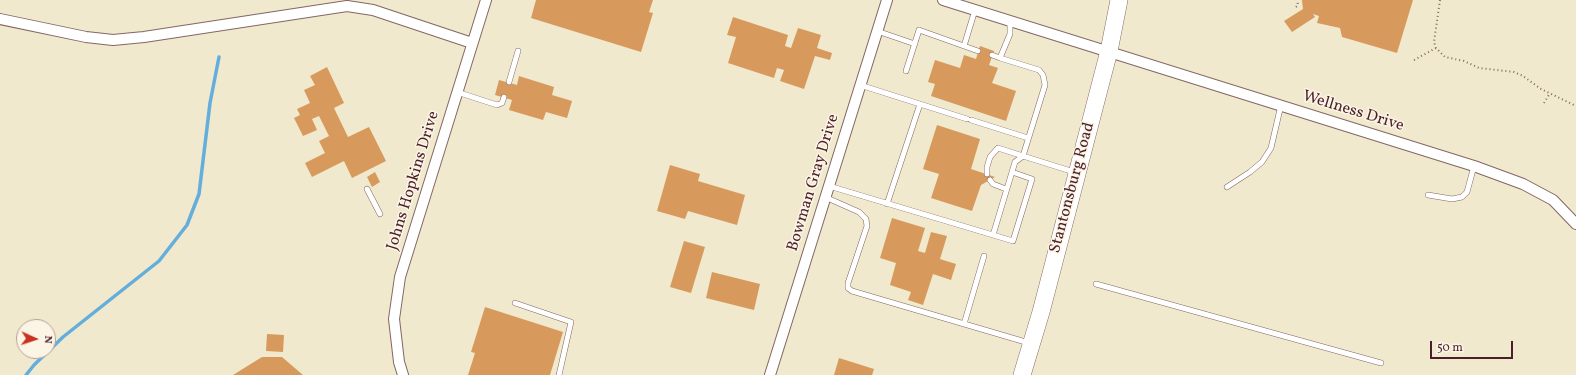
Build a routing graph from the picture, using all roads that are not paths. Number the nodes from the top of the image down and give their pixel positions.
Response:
1 (486, 0) edge
2 (887, 0) edge
3 (944, 0) edge
4 (1119, 0) edge
5 (975, 10) junction
6 (0, 18) edge
7 (1010, 21) junction
8 (877, 31) junction
9 (472, 43) junction
10 (915, 44) junction
11 (964, 46) junction
12 (518, 51) dead end
13 (978, 51) dead end
14 (1109, 51) junction
15 (992, 55) dead end
16 (1000, 58) junction
17 (906, 71) dead end
18 (509, 82) dead end
19 (860, 85) junction
20 (457, 92) junction
21 (504, 98) dead end
22 (920, 104) junction
23 (1282, 106) junction
24 (1028, 138) junction
25 (1023, 156) junction
26 (1474, 166) junction
27 (1012, 172) junction
28 (1077, 172) junction
29 (829, 186) junction
30 (1227, 187) dead end
31 (367, 189) dead end
32 (1006, 189) junction
33 (1428, 195) dead end
34 (825, 197) junction
35 (887, 204) junction
36 (380, 214) dead end
37 (1576, 224) edge
38 (993, 235) junction
39 (984, 256) dead end
40 (1096, 284) dead end
41 (515, 303) dead end
42 (964, 324) junction
43 (1031, 344) junction
44 (1381, 363) dead end
45 (403, 375) edge
46 (558, 375) edge
47 (770, 375) edge
48 (1022, 375) edge

1 - 9 street, Johns Hopkins Drive
2 - 8 street, Bowman Gray Drive
3 - 5 street, Wellness Drive
4 - 14 main road, Stantonsburg Road
5 - 7 street, Wellness Drive
5 - 11 lane
6 - 9 street
7 - 14 street, Wellness Drive
7 - 16 lane
8 - 10 lane
8 - 19 street, Bowman Gray Drive
9 - 20 street, Johns Hopkins Drive
10 - 11 lane
10 - 17 lane
11 - 13 lane
12 - 18 lane
14 - 23 street, Wellness Drive
14 - 28 main road, Stantonsburg Road
15 - 16 lane
16 - 24 lane
19 - 22 lane
19 - 29 street, Bowman Gray Drive
20 - 21 lane
20 - 45 street, Johns Hopkins Drive
22 - 24 lane
22 - 35 lane
23 - 26 street, Wellness Drive
23 - 30 lane
24 - 25 lane
25 - 27 lane
25 - 28 lane
25 - 32 lane
26 - 33 lane
26 - 37 street, Wellness Drive
27 - 32 lane
27 - 38 lane
28 - 43 main road, Stantonsburg Road
29 - 34 street, Bowman Gray Drive
29 - 35 lane
31 - 36 lane
32 - 38 lane
34 - 42 lane
34 - 47 street, Bowman Gray Drive
35 - 38 lane
39 - 42 lane
40 - 44 lane
41 - 46 lane
42 - 43 lane
43 - 48 main road, Stantonsburg Road

